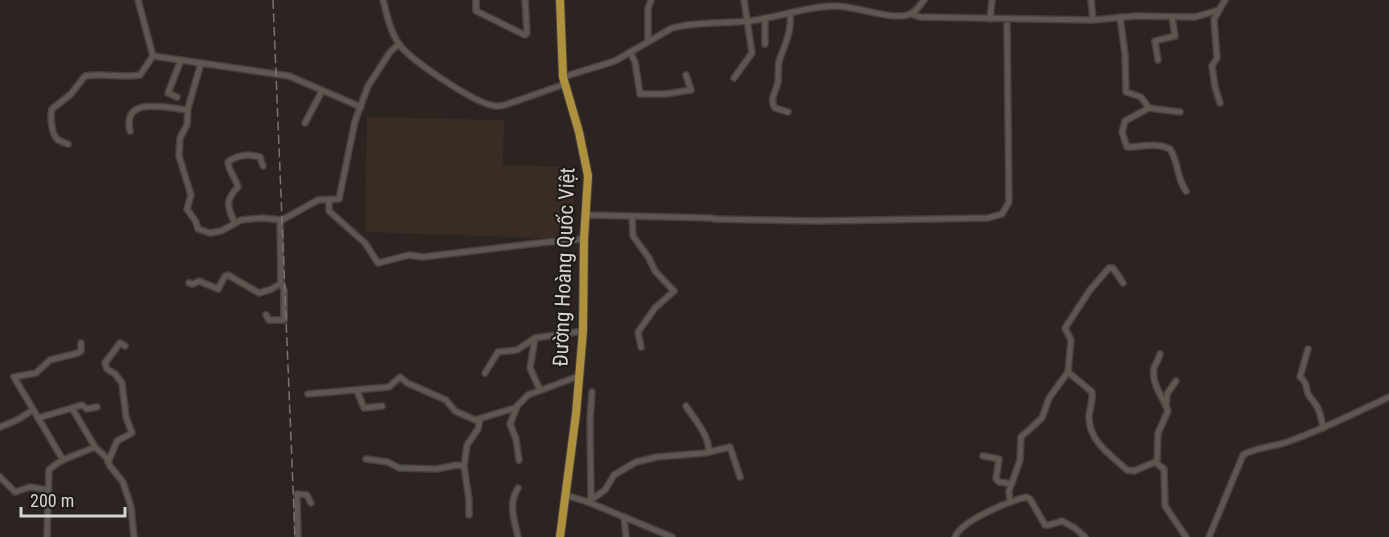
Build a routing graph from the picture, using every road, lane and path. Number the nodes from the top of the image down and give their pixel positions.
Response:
1 (138, 0) edge
2 (383, 0) edge
3 (476, 0) edge
4 (525, 0) edge
5 (560, 0) edge
6 (651, 0) edge
7 (744, 0) edge
8 (924, 0) edge
9 (992, 0) edge
10 (1092, 0) edge
11 (1225, 0) edge
12 (1220, 9) junction
13 (790, 14) junction
14 (913, 15) junction
15 (1172, 16) junction
16 (1120, 17) junction
17 (990, 19) junction
18 (765, 20) junction
19 (1093, 20) junction
20 (747, 23) junction
21 (1008, 25) dead end
22 (648, 40) junction
23 (399, 44) junction
24 (765, 44) dead end
25 (631, 54) junction
26 (153, 56) junction
27 (181, 60) junction
28 (1158, 60) dead end
29 (201, 63) junction
30 (686, 75) dead end
31 (734, 78) dead end
32 (564, 80) junction
33 (322, 92) junction
34 (177, 97) dead end
35 (1220, 104) dead end
36 (361, 107) junction
37 (1149, 108) junction
38 (187, 110) junction
39 (788, 112) dead end
40 (1180, 112) dead end
41 (305, 123) dead end
42 (130, 131) dead end
43 (68, 144) dead end
44 (263, 166) dead end
45 (1186, 191) dead end
46 (329, 200) junction
47 (587, 216) junction
48 (632, 216) junction
49 (280, 220) junction
50 (235, 223) junction
51 (584, 239) junction
52 (189, 283) dead end
53 (281, 283) junction
54 (1123, 283) dead end
55 (266, 315) dead end
56 (583, 331) junction
57 (536, 339) junction
58 (81, 343) dead end
59 (125, 346) dead end
60 (641, 347) dead end
61 (1308, 349) dead end
62 (1160, 354) dead end
63 (1068, 372) junction
64 (485, 374) dead end
65 (579, 376) junction
66 (1176, 381) dead end
67 (540, 390) junction
68 (357, 391) junction
69 (592, 392) dead end
70 (308, 394) dead end
71 (1389, 397) edge
72 (381, 406) dead end
73 (686, 406) dead end
74 (1166, 406) junction
75 (97, 407) dead end
76 (517, 407) junction
77 (72, 408) junction
78 (33, 410) junction
79 (38, 418) junction
80 (480, 419) junction
81 (0, 427) edge
82 (1323, 428) junction
83 (95, 447) junction
84 (709, 452) junction
85 (982, 456) dead end
86 (366, 459) dead end
87 (63, 460) junction
88 (519, 460) dead end
89 (108, 462) junction
90 (1157, 463) junction
91 (464, 466) junction
92 (0, 477) edge
93 (740, 477) dead end
94 (1011, 484) junction
95 (518, 488) dead end
96 (48, 490) junction
97 (565, 495) junction
98 (590, 500) junction
99 (1010, 502) junction
100 (311, 503) dead end
101 (469, 515) dead end
102 (624, 517) junction
103 (47, 537) edge
104 (134, 537) edge
105 (298, 537) edge
106 (519, 537) edge
107 (560, 537) edge
108 (626, 537) edge
109 (672, 537) edge
110 (955, 537) edge
111 (1085, 537) edge
112 (1186, 537) edge
113 (1209, 537) edge

1 - 26 street
2 - 23 street
3 - 4 street
5 - 32 highway, Đường Hoàng Quốc Việt
6 - 22 street
7 - 20 street
8 - 14 street
9 - 17 street
10 - 19 street
11 - 12 street
12 - 15 street
12 - 35 street
13 - 14 street
13 - 18 street
13 - 39 street
14 - 17 street
15 - 16 street
15 - 28 street
16 - 19 street
16 - 37 street
17 - 19 street
18 - 20 street
18 - 24 street
20 - 22 street
20 - 31 street
21 - 48 street
22 - 25 street
23 - 32 street
23 - 36 street
25 - 30 street
25 - 32 street
26 - 27 street
26 - 43 street
27 - 29 street
27 - 34 street
29 - 33 street
29 - 38 street
32 - 47 highway, Đường Hoàng Quốc Việt
33 - 36 street
33 - 41 street
36 - 46 street
37 - 40 street
37 - 45 street
38 - 42 street
38 - 50 street
44 - 50 street
46 - 49 street
46 - 51 street
47 - 48 street
47 - 51 highway, Đường Hoàng Quốc Việt
48 - 60 street
49 - 50 street
49 - 53 street
51 - 56 highway, Đường Hoàng Quốc Việt
52 - 53 street
53 - 55 street
54 - 63 street
56 - 57 street
56 - 65 highway, Đường Hoàng Quốc Việt
57 - 64 street
57 - 67 street
58 - 78 street
59 - 89 street
61 - 82 street
62 - 74 street
63 - 90 street
63 - 94 street
65 - 67 street
65 - 97 highway, Đường Hoàng Quốc Việt
66 - 74 street
67 - 76 street
68 - 70 street
68 - 72 street
68 - 80 street
69 - 98 street
71 - 82 street
73 - 84 street
74 - 90 street
75 - 77 street
76 - 80 street
76 - 88 street
77 - 79 street
77 - 83 street
78 - 79 street
78 - 81 street
79 - 87 street
80 - 91 street
82 - 113 street
83 - 87 street
83 - 89 street
84 - 93 street
84 - 98 street
85 - 94 street
86 - 91 street
87 - 96 street
89 - 104 street
90 - 112 street
91 - 101 street
92 - 96 street
94 - 99 street
95 - 106 street
96 - 103 street
97 - 98 street
97 - 107 highway, Đường Hoàng Quốc Việt
98 - 102 street
99 - 110 street
99 - 111 street
100 - 105 street
102 - 108 street
102 - 109 street

